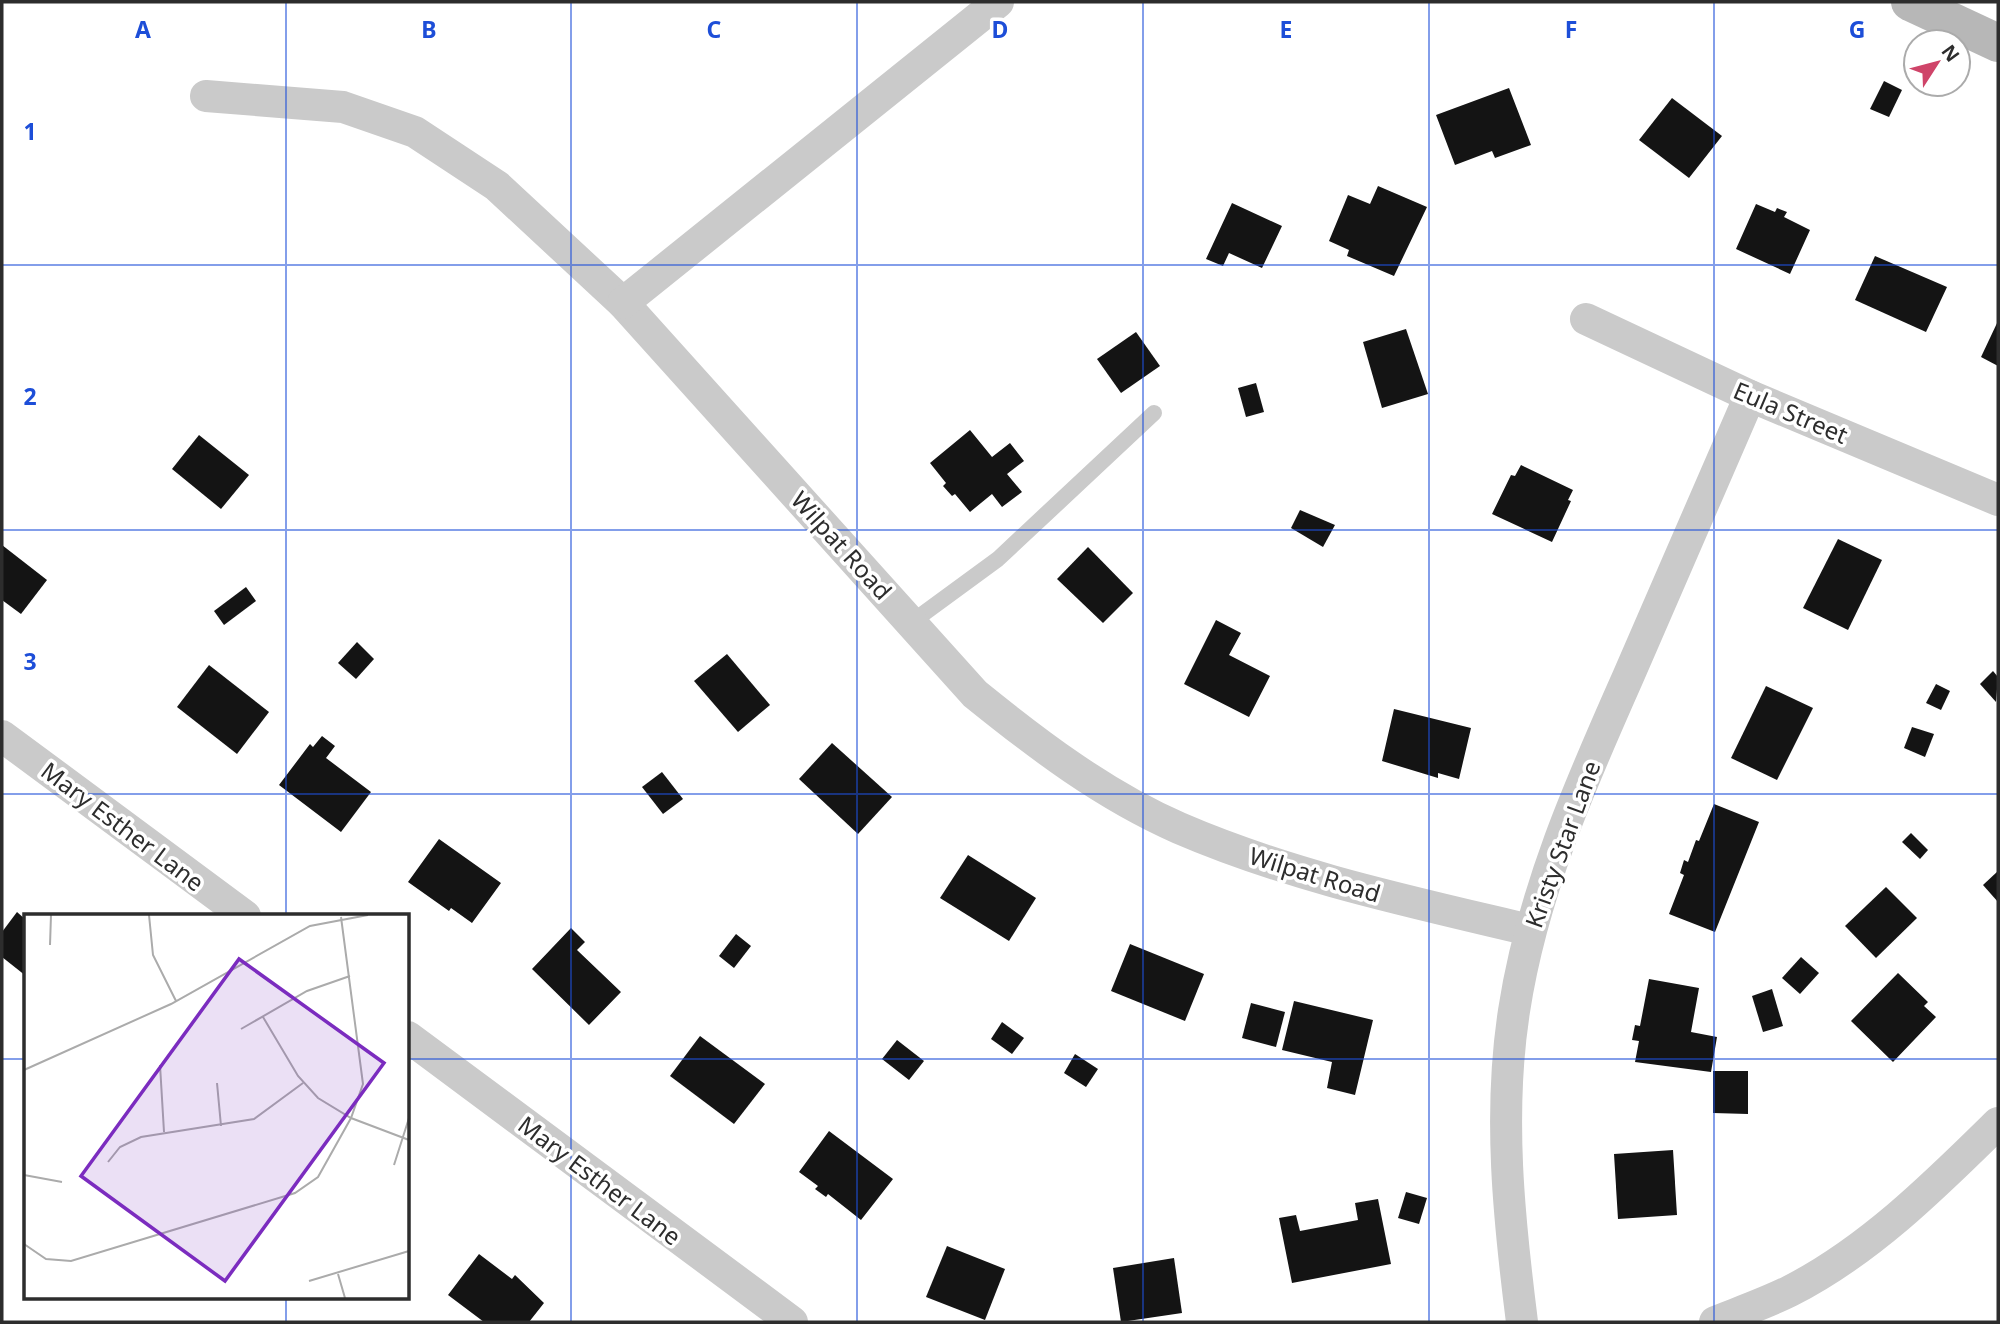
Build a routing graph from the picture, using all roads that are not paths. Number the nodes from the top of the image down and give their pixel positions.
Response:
1 (998, 2) edge
2 (1910, 2) edge
3 (1998, 43) edge
4 (206, 96) dead end
5 (623, 303) junction
6 (1586, 319) dead end
7 (1750, 396) junction
8 (1154, 413) dead end
9 (1998, 500) edge
10 (912, 622) junction
11 (2, 736) edge
12 (242, 914) edge
13 (1530, 930) junction
14 (410, 1038) edge
15 (1998, 1123) edge
16 (792, 1322) edge
17 (1522, 1322) edge
18 (1715, 1322) edge

1 - 5 street
2 - 3 main road
4 - 5 street, Wilpat Road
5 - 10 street, Wilpat Road
6 - 7 street, Eula Street
7 - 9 street, Eula Street
7 - 13 street, Kristy Star Lane
8 - 10 lane
10 - 13 street, Wilpat Road
11 - 12 street, Mary Esther Lane
13 - 17 street, Kristy Star Lane
14 - 16 street, Mary Esther Lane
15 - 18 street

